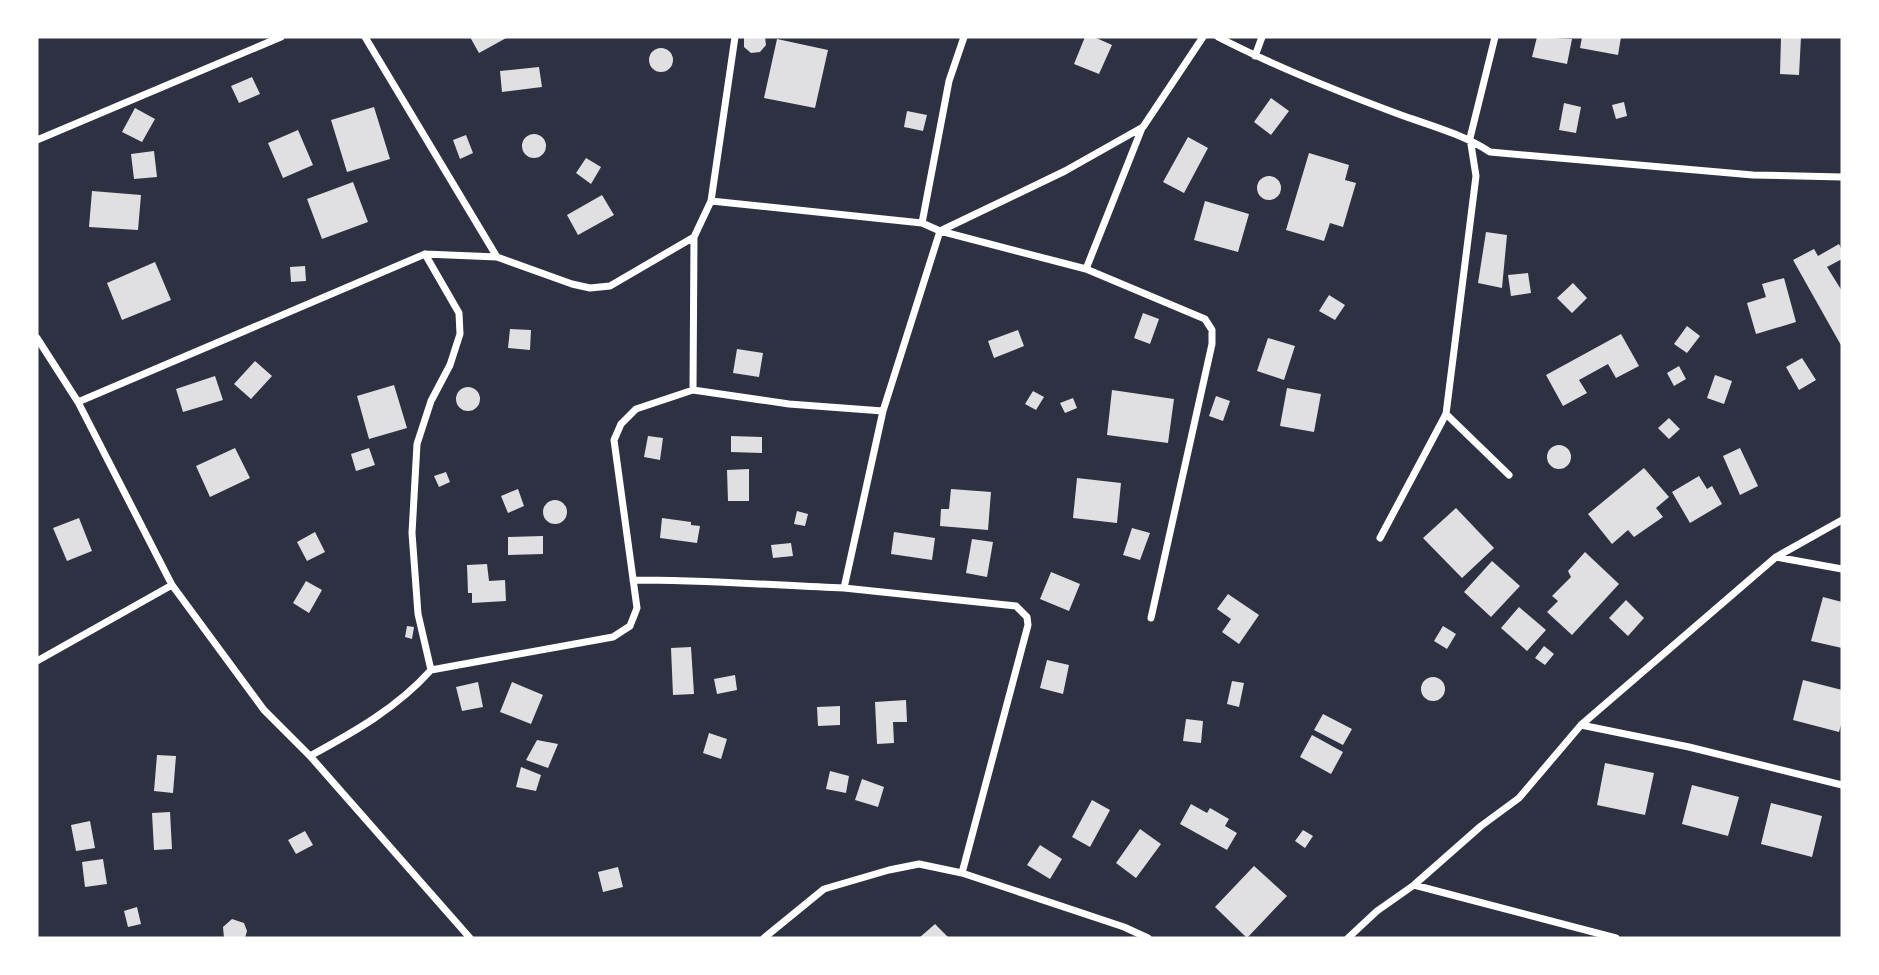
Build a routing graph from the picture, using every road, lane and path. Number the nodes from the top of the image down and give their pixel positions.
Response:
1 (281, 37) edge
2 (365, 37) edge
3 (735, 37) edge
4 (964, 37) edge
5 (1203, 37) edge
6 (1217, 37) edge
7 (1262, 37) edge
8 (1495, 37) edge
9 (1255, 56) junction
10 (1143, 127) junction
11 (1469, 138) junction
12 (37, 140) edge
13 (1842, 177) edge
14 (712, 201) junction
15 (922, 223) junction
16 (940, 231) junction
17 (694, 237) junction
18 (425, 254) junction
19 (497, 257) junction
20 (1086, 269) junction
21 (37, 338) edge
22 (693, 390) junction
23 (78, 402) junction
24 (883, 411) junction
25 (1446, 414) junction
26 (1509, 475) dead end
27 (1842, 520) edge
28 (1380, 538) dead end
29 (1776, 557) junction
30 (1842, 569) edge
31 (633, 580) junction
32 (172, 585) junction
33 (844, 588) junction
34 (1151, 618) dead end
35 (37, 661) edge
36 (431, 670) junction
37 (1581, 725) junction
38 (310, 756) junction
39 (1842, 785) edge
40 (962, 873) junction
41 (1414, 885) junction
42 (470, 938) edge
43 (764, 938) edge
44 (1148, 938) edge
45 (1348, 938) edge
46 (1616, 938) edge

1 - 12 street
2 - 19 street
3 - 14 street
4 - 15 street
5 - 10 street
6 - 9 street
7 - 9 street
8 - 11 street
9 - 11 street
10 - 16 street
10 - 20 street
11 - 13 street
11 - 25 street
14 - 15 street
14 - 17 street
15 - 16 street
16 - 20 street
16 - 24 street
17 - 19 street
17 - 22 street
18 - 19 street
18 - 23 street
18 - 36 street
20 - 34 street
21 - 23 street
22 - 24 street
22 - 31 street
23 - 32 street
24 - 33 street
25 - 26 street
25 - 28 street
27 - 29 street
29 - 30 street
29 - 37 street
31 - 33 street
31 - 36 street
32 - 35 street
32 - 38 street
33 - 40 street
36 - 38 street
37 - 39 street
37 - 41 street
38 - 42 street
40 - 43 street
40 - 44 street
41 - 45 street
41 - 46 street

